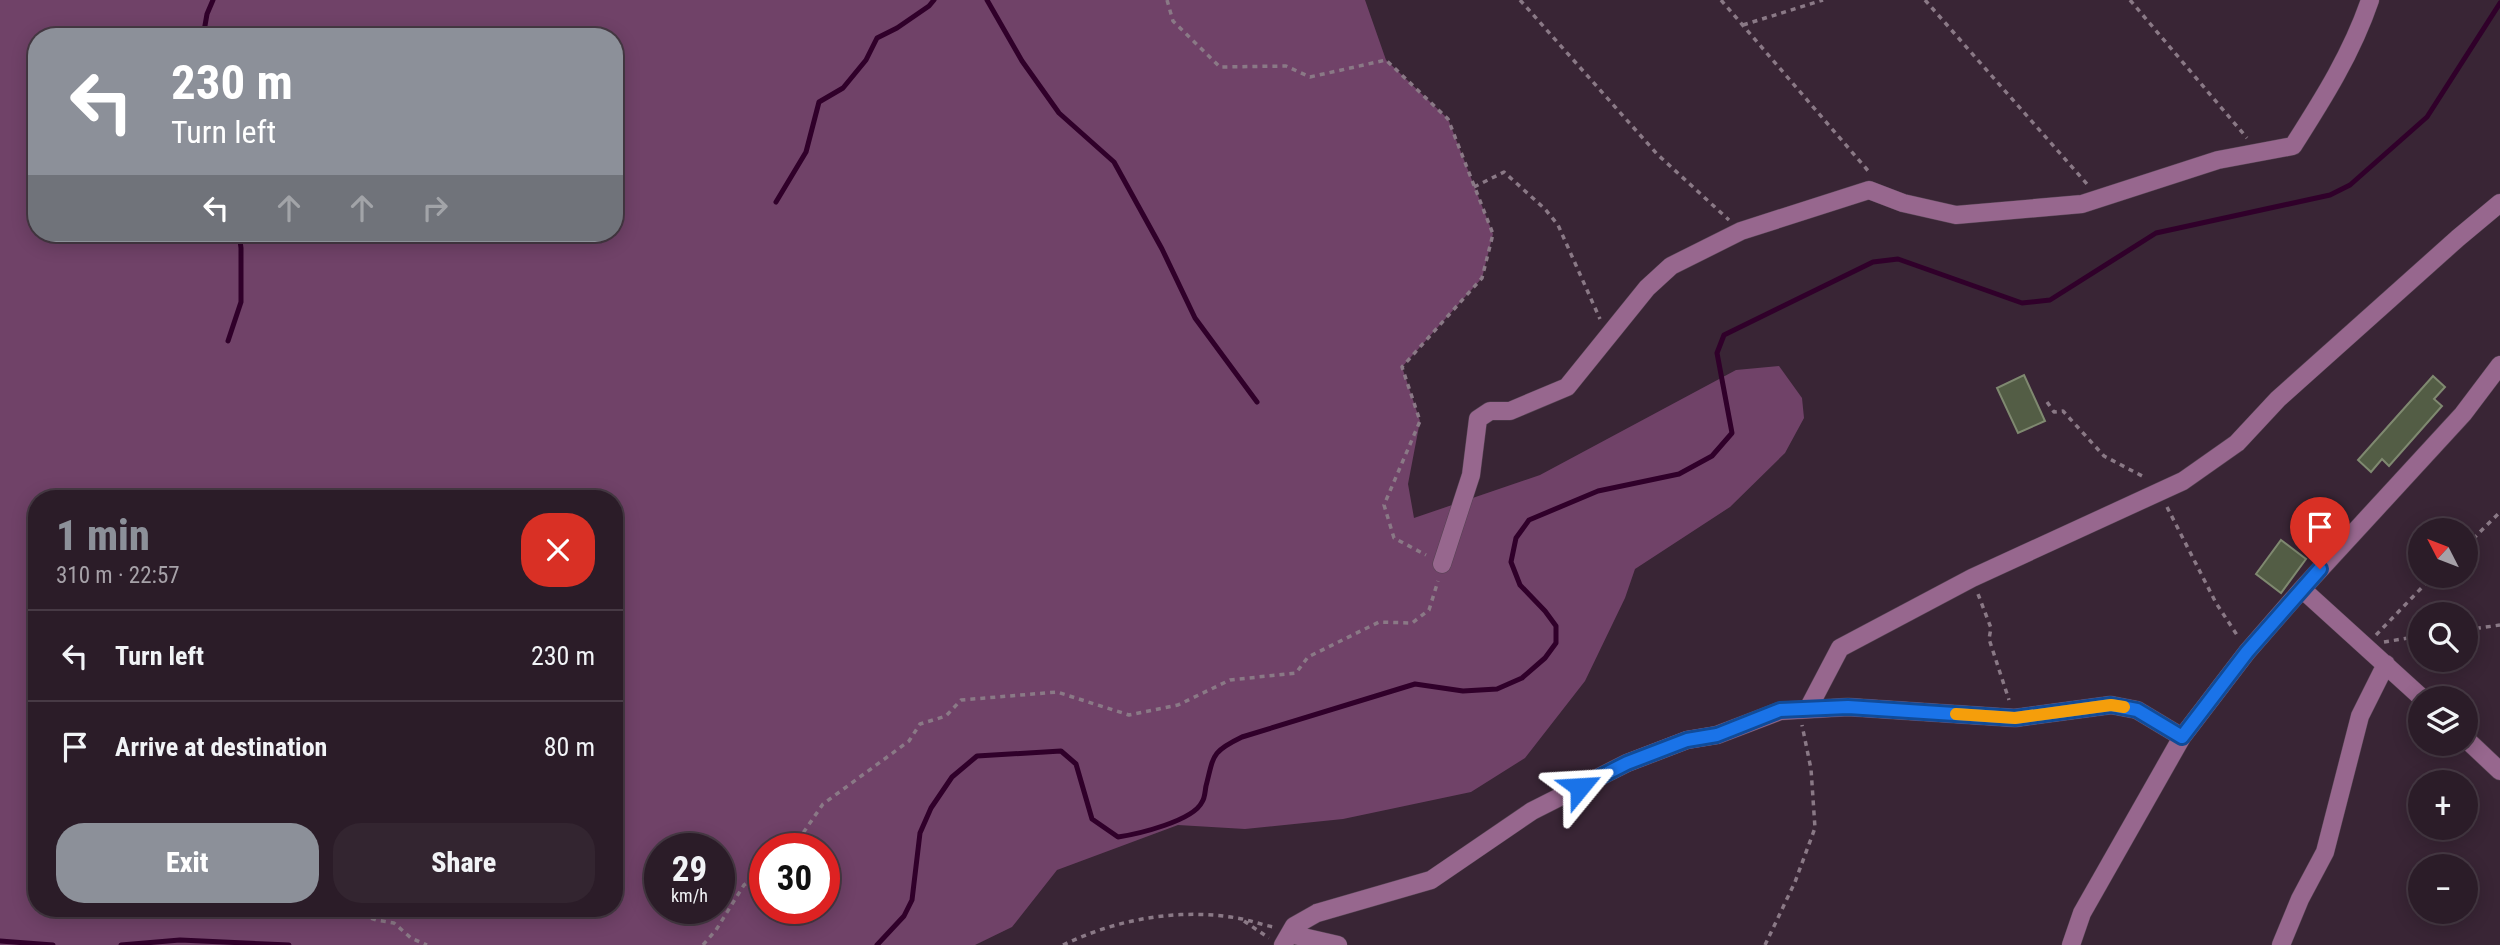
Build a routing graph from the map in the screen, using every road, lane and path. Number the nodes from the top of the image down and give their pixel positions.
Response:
1 (1167, 0) edge
2 (1520, 0) edge
3 (1721, 0) edge
4 (1823, 0) edge
5 (1925, 0) edge
6 (2130, 0) edge
7 (2370, 0) edge
8 (1743, 25) junction
9 (2260, 153) junction
10 (1474, 187) junction
11 (1880, 194) junction
12 (2100, 199) junction
13 (2500, 204) edge
14 (1741, 231) junction
15 (1608, 337) junction
16 (2500, 365) edge
17 (2047, 402) dead end
18 (2159, 492) junction
19 (2500, 512) edge
20 (2478, 534) edge
21 (1442, 564) junction
22 (1972, 578) junction
23 (2421, 588) edge
24 (2302, 589) junction
25 (2500, 625) edge
26 (2478, 628) edge
27 (2408, 638) edge
28 (2365, 646) junction
29 (2247, 652) junction
30 (2386, 664) junction
31 (2409, 686) edge
32 (1804, 709) junction
33 (2015, 718) junction
34 (2182, 737) junction
35 (2478, 750) edge
36 (2500, 771) edge
37 (803, 833) edge
38 (749, 881) edge
39 (368, 917) edge
40 (1238, 918) junction
41 (1289, 935) edge
42 (427, 945) edge
43 (703, 945) edge
44 (1063, 945) edge
45 (1275, 945) edge
46 (1338, 945) edge
47 (1765, 945) edge
48 (2071, 945) edge
49 (2281, 945) edge

1 - 10 path
2 - 14 path
3 - 8 path
4 - 8 path
5 - 12 path
6 - 9 path
7 - 9 street
8 - 11 path
9 - 12 street
10 - 15 path
10 - 21 path
11 - 12 street
11 - 14 street
13 - 18 street
14 - 15 street
15 - 21 street
16 - 24 street
17 - 18 path
18 - 22 street
18 - 29 path
19 - 20 path
21 - 37 path
22 - 32 street
22 - 33 path
23 - 28 path
24 - 28 street
24 - 29 street
25 - 26 path
27 - 28 path
28 - 30 street
29 - 34 street
30 - 31 street
30 - 49 street
32 - 33 street
32 - 41 street
32 - 47 path
33 - 34 street
34 - 48 street
35 - 36 street
38 - 43 path
39 - 42 path
40 - 41 path
40 - 44 path
40 - 45 path
41 - 46 street

